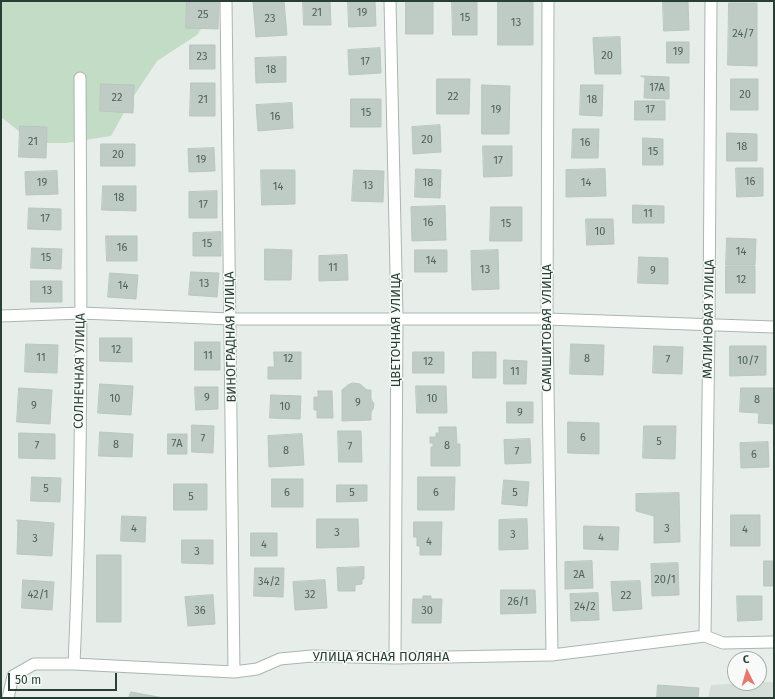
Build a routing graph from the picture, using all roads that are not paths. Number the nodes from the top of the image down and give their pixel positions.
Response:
1 (226, 1) edge
2 (390, 1) edge
3 (548, 1) edge
4 (711, 1) edge
5 (80, 78) dead end
6 (81, 313) junction
7 (1, 316) edge
8 (397, 318) junction
9 (231, 319) junction
10 (547, 319) junction
11 (709, 324) junction
12 (774, 327) edge
13 (705, 636) junction
14 (774, 642) edge
15 (552, 655) junction
16 (395, 658) junction
17 (74, 664) junction
18 (234, 672) junction
19 (1, 694) edge
20 (7, 698) edge

1 - 9 street, ВИНОГРАДНАЯ УЛИЦА
2 - 8 street, ЦВЕТОЧНАЯ УЛИЦА
3 - 10 street, САМШИТОВАЯ УЛИЦА
4 - 11 street, МАЛИНОВАЯ УЛИЦА
5 - 6 street, СОЛНЕЧНАЯ УЛИЦА
6 - 7 street
6 - 9 street
6 - 17 street, СОЛНЕЧНАЯ УЛИЦА
8 - 9 street
8 - 10 street
8 - 16 street, ЦВЕТОЧНАЯ УЛИЦА
9 - 18 street, ВИНОГРАДНАЯ УЛИЦА
10 - 11 street
10 - 15 street, САМШИТОВАЯ УЛИЦА
11 - 12 street
11 - 13 street, МАЛИНОВАЯ УЛИЦА
13 - 14 street, УЛИЦА ЯСНАЯ ПОЛЯНА
13 - 15 street, УЛИЦА ЯСНАЯ ПОЛЯНА
15 - 16 street, УЛИЦА ЯСНАЯ ПОЛЯНА
16 - 18 street, УЛИЦА ЯСНАЯ ПОЛЯНА
17 - 18 street, УЛИЦА ЯСНАЯ ПОЛЯНА
17 - 20 street, УЛИЦА ЯСНАЯ ПОЛЯНА
19 - 20 street, УЛИЦА ЯСНАЯ ПОЛЯНА

